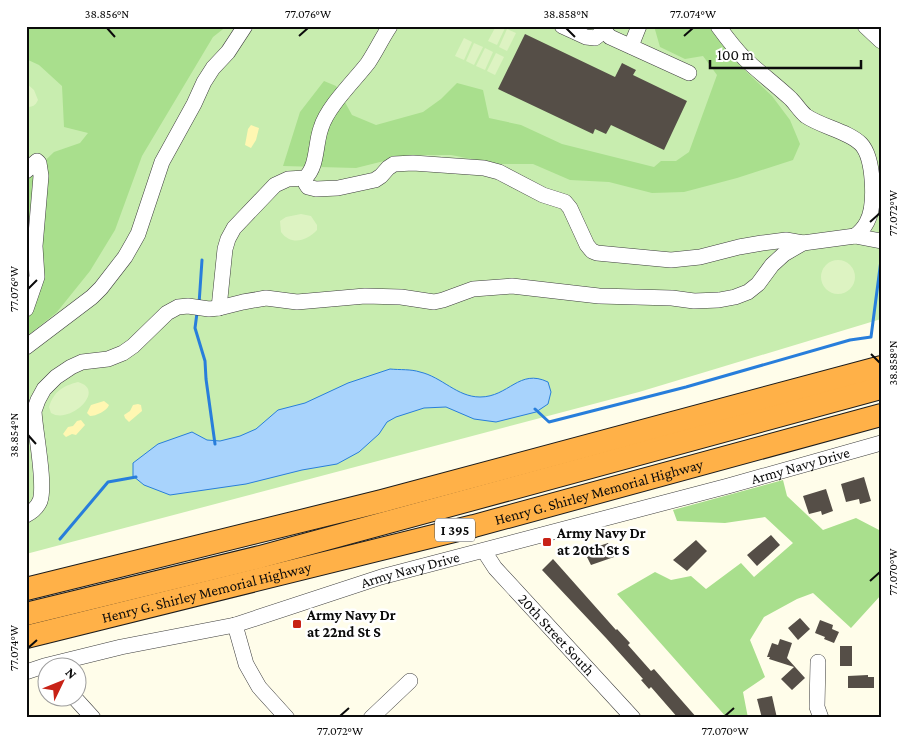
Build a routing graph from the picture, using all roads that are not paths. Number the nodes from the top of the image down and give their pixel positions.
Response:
1 (245, 26) edge
2 (390, 26) edge
3 (562, 26) edge
4 (639, 26) edge
5 (718, 26) edge
6 (865, 26) edge
7 (605, 29) edge
8 (881, 41) edge
9 (631, 46) junction
10 (689, 74) dead end
11 (34, 160) edge
12 (305, 178) junction
13 (854, 236) junction
14 (879, 241) edge
15 (803, 243) junction
16 (26, 309) edge
17 (214, 309) junction
18 (26, 347) edge
19 (881, 356) edge
20 (881, 367) edge
21 (829, 381) junction
22 (881, 388) edge
23 (881, 415) edge
24 (881, 443) edge
25 (26, 515) edge
26 (484, 551) junction
27 (26, 589) edge
28 (26, 614) edge
29 (235, 625) junction
30 (26, 637) edge
31 (88, 656) edge
32 (818, 662) dead end
33 (410, 681) dead end
34 (82, 706) edge
35 (93, 718) edge
36 (287, 718) edge
37 (371, 718) edge
38 (633, 718) edge
39 (821, 718) edge

1 - 18 street
2 - 12 street
3 - 7 street
4 - 9 street
5 - 13 street
6 - 8 street
7 - 9 street
9 - 10 street
11 - 16 street
12 - 15 street
12 - 17 street
13 - 14 street
13 - 15 street
15 - 17 street
17 - 25 street
19 - 21 highway
20 - 21 highway
21 - 27 highway
22 - 28 highway
23 - 30 highway, Henry G. Shirley Memorial Highway / I 395
24 - 26 street, Army Navy Drive
26 - 29 street, Army Navy Drive
26 - 38 street, 20th Street South
29 - 31 street, Army Navy Drive
29 - 36 street
32 - 39 street
33 - 37 street
34 - 35 street

